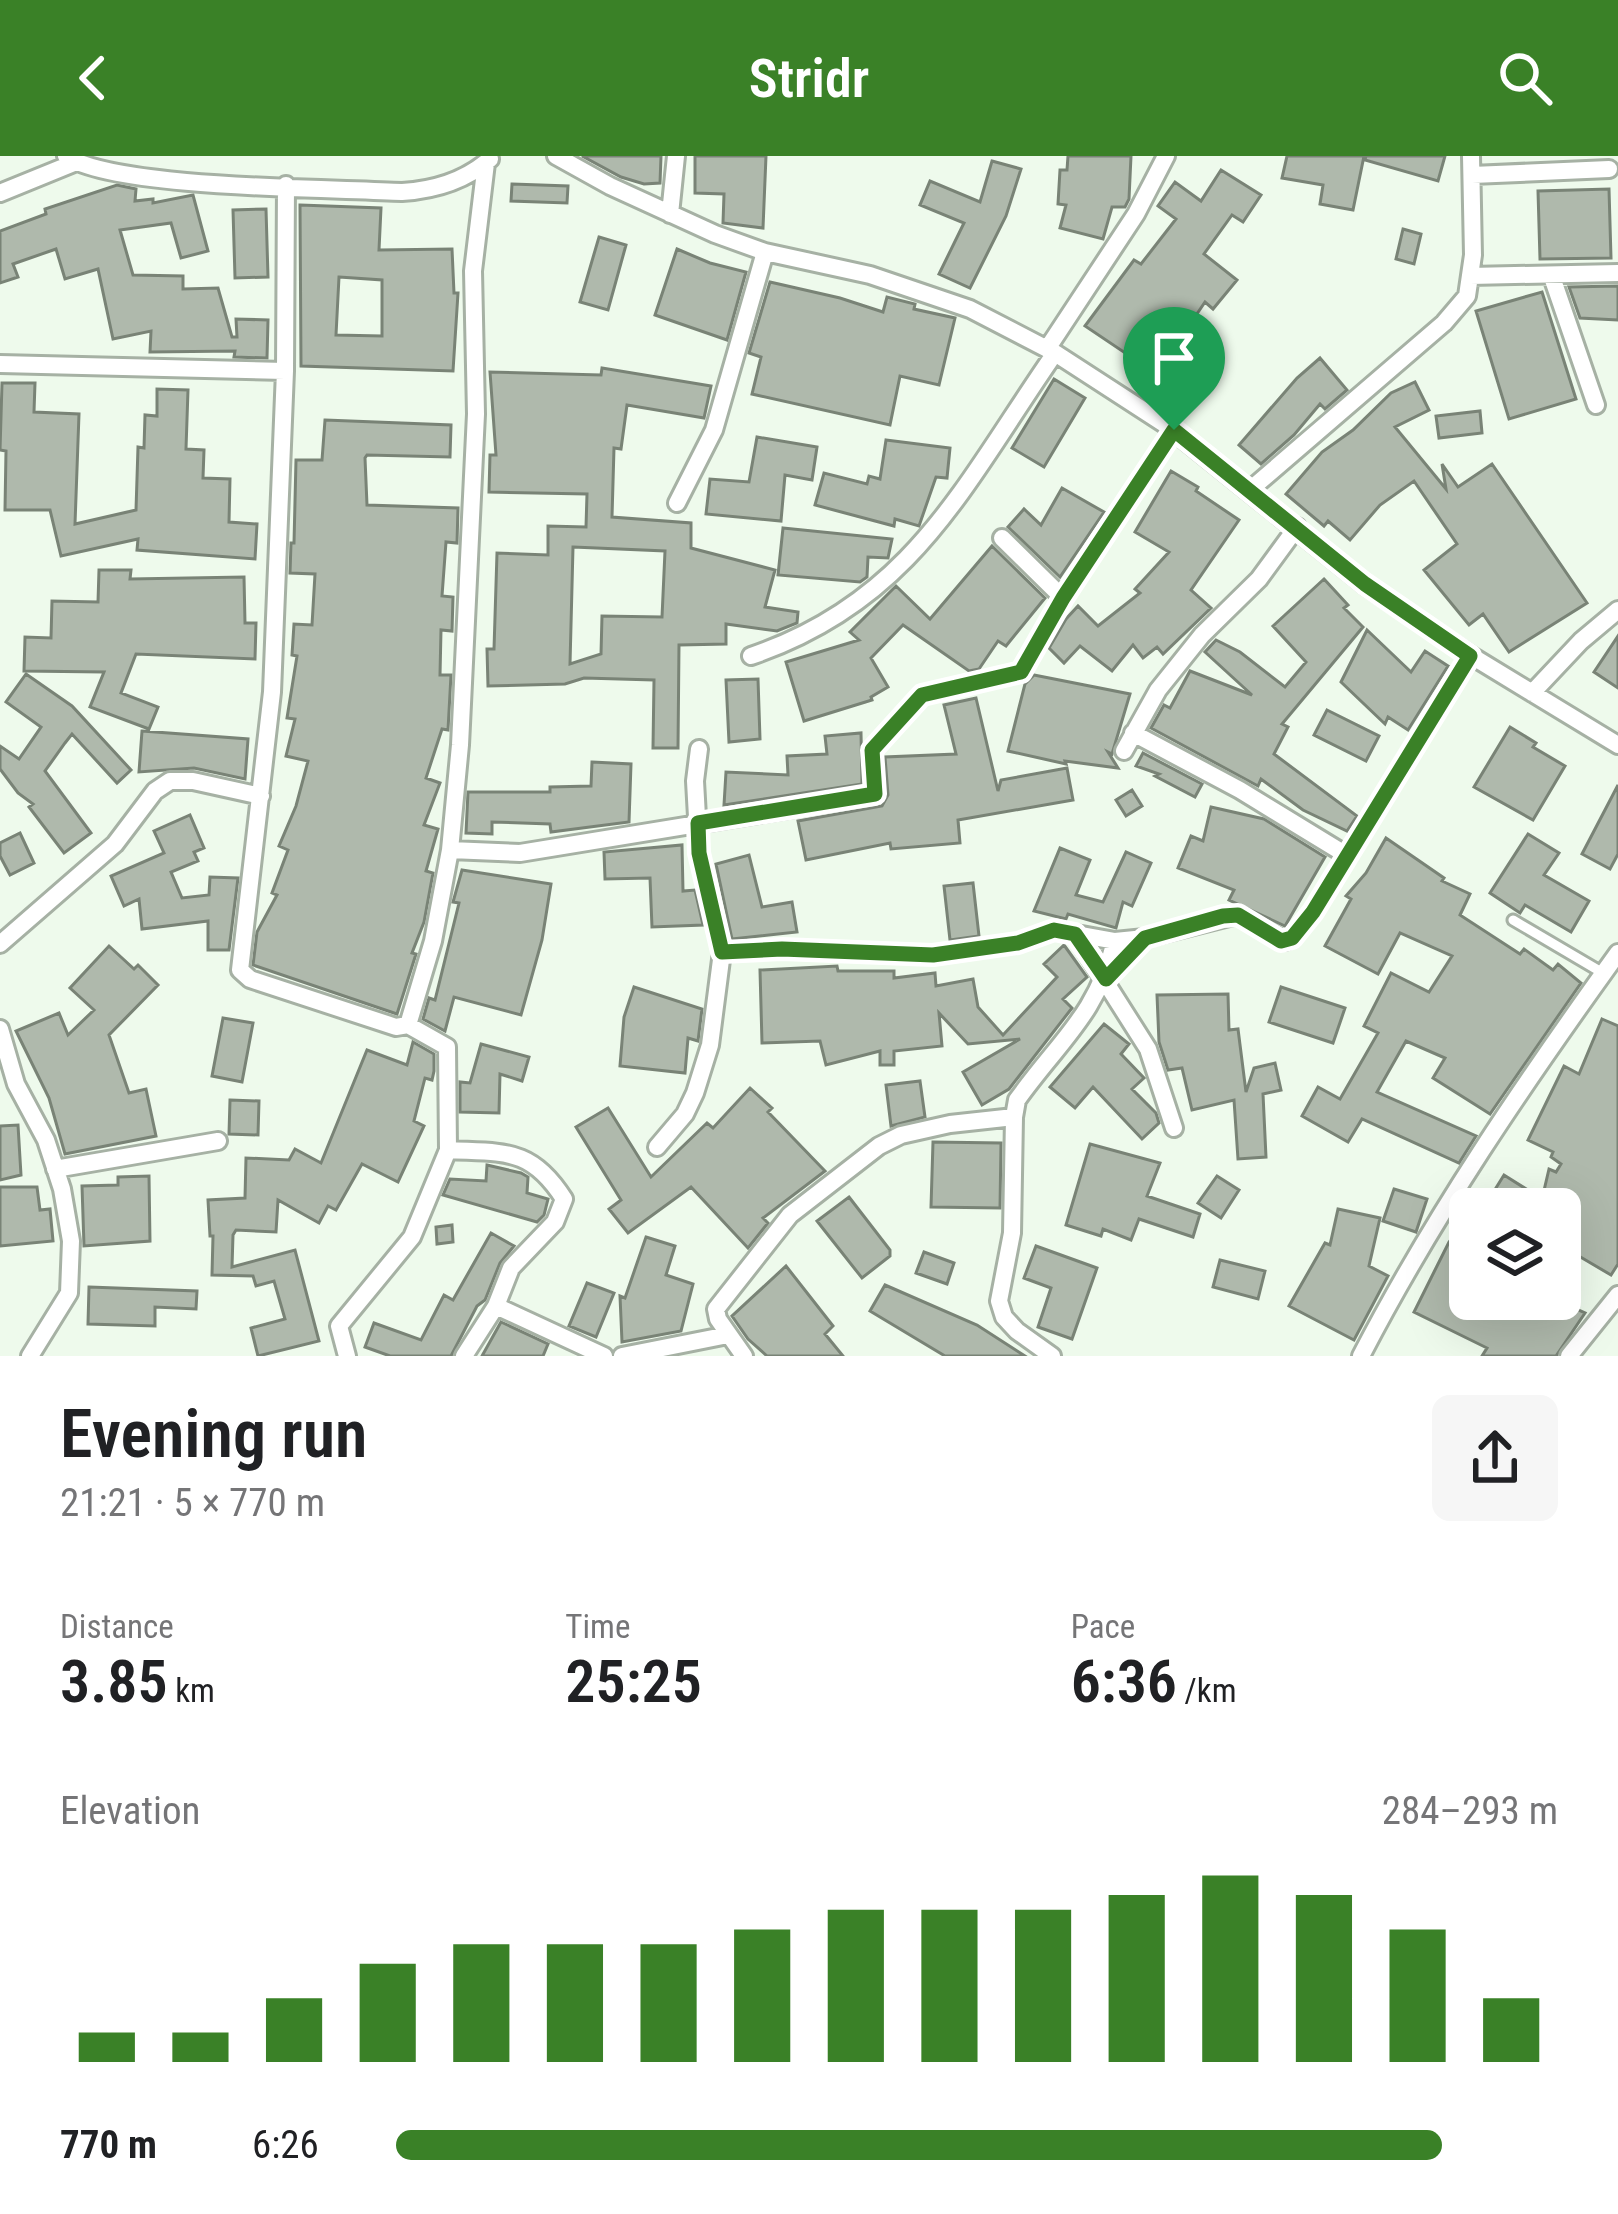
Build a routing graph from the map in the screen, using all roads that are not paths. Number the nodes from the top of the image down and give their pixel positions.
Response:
1 (556, 156) edge
2 (676, 156) edge
3 (1166, 156) edge
4 (71, 159) edge
5 (489, 160) edge
6 (1471, 165) edge
7 (1609, 169) dead end
8 (286, 185) junction
9 (0, 194) edge
10 (670, 214) junction
11 (765, 252) junction
12 (1618, 273) edge
13 (1470, 276) junction
14 (1552, 277) junction
15 (1051, 351) junction
16 (0, 364) edge
17 (285, 371) junction
18 (1596, 405) dead end
19 (1174, 430) junction
20 (1251, 489) junction
21 (677, 502) dead end
22 (1298, 527) junction
23 (1002, 538) dead end
24 (1063, 598) junction
25 (1618, 610) edge
26 (752, 656) dead end
27 (1470, 656) junction
28 (1532, 693) junction
29 (1133, 734) junction
30 (1618, 745) edge
31 (699, 749) dead end
32 (1124, 751) dead end
33 (261, 796) junction
34 (698, 823) junction
35 (450, 850) junction
36 (1348, 856) junction
37 (1513, 920) dead end
38 (1075, 934) junction
39 (1145, 938) junction
40 (1115, 941) junction
41 (0, 944) edge
42 (722, 952) junction
43 (1618, 953) edge
44 (1603, 974) junction
45 (1106, 979) junction
46 (408, 1025) junction
47 (0, 1029) edge
48 (1013, 1117) junction
49 (1174, 1128) dead end
50 (218, 1141) dead end
51 (657, 1147) dead end
52 (448, 1150) junction
53 (55, 1169) junction
54 (1618, 1295) edge
55 (496, 1306) junction
56 (728, 1335) junction
57 (29, 1356) edge
58 (347, 1356) edge
59 (464, 1356) edge
60 (604, 1356) edge
61 (622, 1356) edge
62 (744, 1356) edge
63 (1052, 1356) edge
64 (1361, 1356) edge
65 (1569, 1356) edge

1 - 10 street
2 - 10 street
3 - 15 street
4 - 8 street
4 - 9 street
5 - 8 street
5 - 35 street
6 - 7 street
6 - 13 street
8 - 17 street
10 - 11 street
11 - 15 street
11 - 21 street
12 - 14 street
13 - 14 street
13 - 20 street
14 - 18 street
15 - 19 street
15 - 26 street
16 - 17 street
17 - 33 street
19 - 20 street
19 - 24 street
20 - 22 street
22 - 27 street
22 - 29 street
23 - 24 street
24 - 34 street
25 - 28 street
27 - 28 street
27 - 36 street
28 - 30 street
29 - 32 street
29 - 36 street
31 - 34 street
33 - 41 street
33 - 46 street
34 - 35 street
34 - 42 street
35 - 46 street
36 - 39 street
37 - 44 lane
38 - 40 street
38 - 42 street
38 - 45 street
39 - 40 street
39 - 45 street
40 - 45 street
42 - 51 street
43 - 44 street
44 - 64 street
45 - 48 street
45 - 49 street
46 - 52 street
47 - 53 street
48 - 56 street
48 - 63 street
50 - 53 street
52 - 55 street
52 - 58 street
53 - 57 street
54 - 65 street
55 - 59 street
55 - 60 street
56 - 61 street
56 - 62 street

